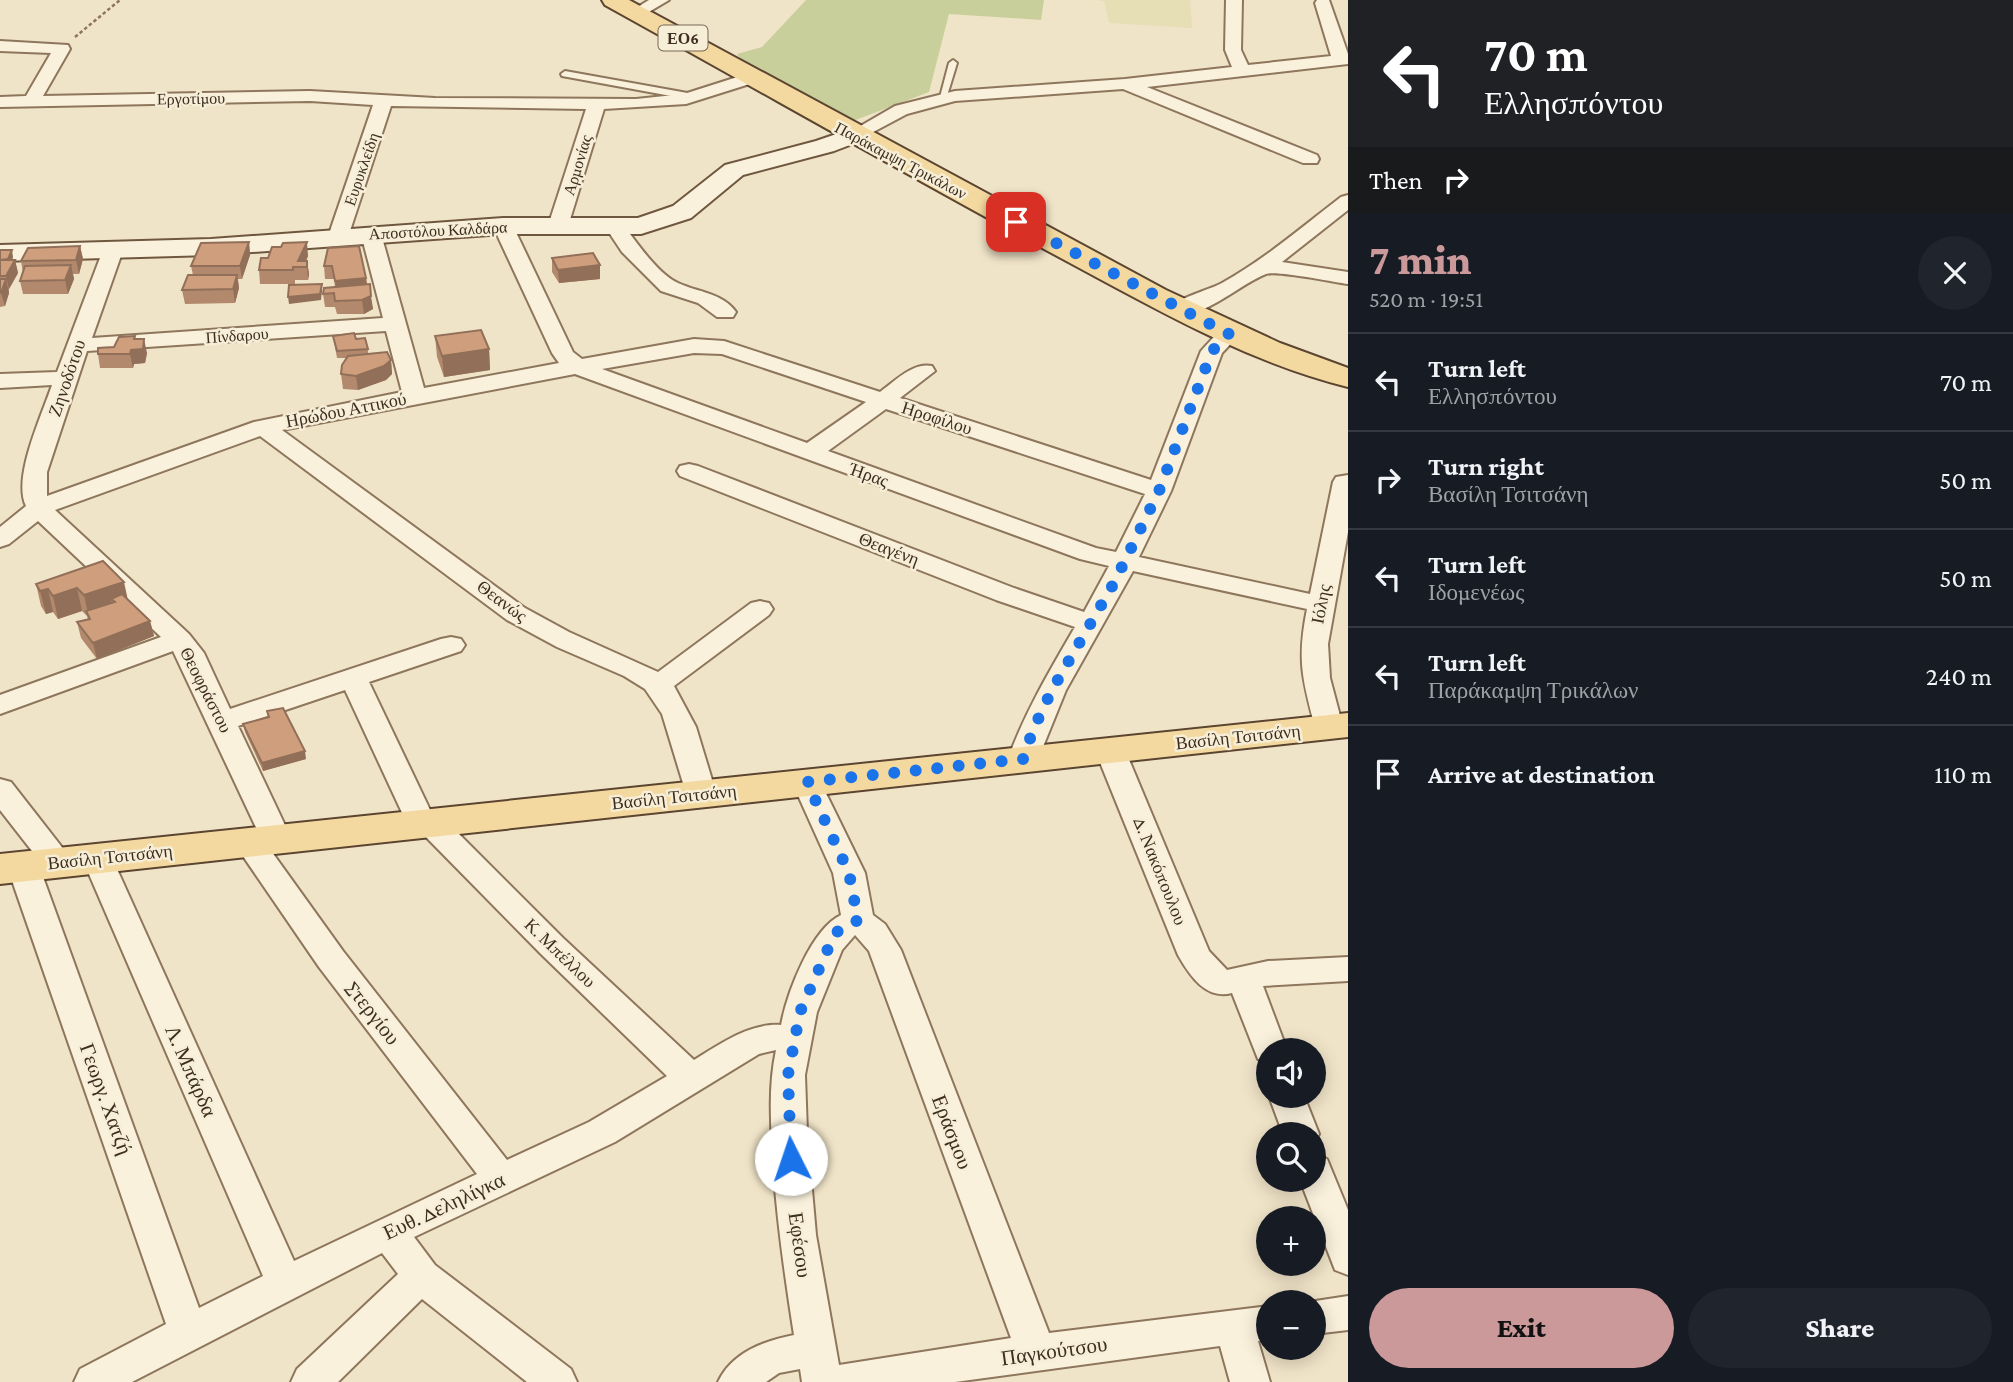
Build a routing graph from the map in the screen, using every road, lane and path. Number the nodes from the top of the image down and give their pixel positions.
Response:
1 (120, 0) edge
2 (613, 0) edge
3 (661, 0) edge
4 (1234, 0) edge
5 (1322, 3) dead end
6 (636, 13) junction
7 (0, 46) edge
8 (62, 49) junction
9 (1344, 59) edge
10 (953, 63) dead end
11 (1242, 70) junction
12 (275, 74) dead end
13 (565, 74) dead end
14 (753, 77) junction
15 (1125, 84) junction
16 (264, 96) junction
17 (693, 97) junction
18 (942, 99) junction
19 (382, 101) junction
20 (0, 102) edge
21 (31, 102) junction
22 (596, 105) junction
23 (854, 135) junction
24 (1310, 159) dead end
25 (1348, 201) edge
26 (503, 226) junction
27 (558, 226) junction
28 (615, 228) junction
29 (372, 234) junction
30 (338, 237) junction
31 (113, 250) junction
32 (0, 253) edge
33 (1266, 266) junction
34 (1348, 278) edge
35 (1179, 309) junction
36 (725, 312) dead end
37 (395, 324) junction
38 (1229, 334) junction
39 (78, 345) junction
40 (714, 346) joint
41 (578, 367) junction
42 (924, 371) dead end
43 (66, 378) junction
44 (1348, 378) edge
45 (0, 381) edge
46 (415, 397) junction
47 (883, 400) junction
48 (262, 427) junction
49 (809, 453) junction
50 (689, 471) dead end
51 (1345, 482) dead end
52 (1159, 491) junction
53 (39, 508) junction
54 (0, 539) edge
55 (1124, 564) junction
56 (1321, 604) junction
57 (760, 609) dead end
58 (1090, 623) junction
59 (179, 640) junction
60 (451, 645) dead end
61 (353, 678) junction
62 (657, 685) junction
63 (0, 705) edge
64 (223, 721) junction
65 (1339, 726) edge
66 (1110, 750) junction
67 (1023, 759) junction
68 (807, 782) junction
69 (0, 789) edge
70 (701, 793) junction
71 (427, 824) junction
72 (263, 841) junction
73 (97, 858) junction
74 (27, 866) edge
75 (858, 920) junction
76 (1348, 969) edge
77 (1232, 981) junction
78 (794, 1038) junction
79 (1263, 1038) edge
80 (692, 1079) junction
81 (502, 1180) junction
82 (1323, 1192) edge
83 (388, 1232) junction
84 (1348, 1259) edge
85 (421, 1276) junction
86 (285, 1283) junction
87 (1348, 1313) edge
88 (1326, 1316) edge
89 (1251, 1325) edge
90 (188, 1332) junction
91 (1036, 1352) junction
92 (819, 1365) edge
93 (94, 1382) edge
94 (311, 1382) edge
95 (557, 1382) edge
96 (738, 1382) edge
97 (840, 1382) edge
98 (1250, 1382) edge

1 - 8 path
2 - 6 main road, Παράκαμψη Τρικάλων / ΕΟ6
3 - 6 street
4 - 11 street
5 - 9 street
6 - 14 main road, Παράκαμψη Τρικάλων / ΕΟ6
7 - 8 street
8 - 21 street
9 - 11 street
10 - 18 lane
11 - 15 street
12 - 16 street
13 - 17 lane
14 - 17 street, Εργοτίμου
14 - 23 main road, Παράκαμψη Τρικάλων / ΕΟ6
15 - 18 street
15 - 24 street
16 - 19 street, Εργοτίμου
16 - 21 street, Εργοτίμου
17 - 22 street, Εργοτίμου
18 - 23 street
19 - 22 street, Εργοτίμου
19 - 30 street, Ευρυκλείδη
20 - 21 street, Εργοτίμου
22 - 27 street, Αρμονίας
23 - 28 street, Αποστόλου Καλδάρα
23 - 35 main road, Παράκαμψη Τρικάλων / ΕΟ6
25 - 33 street
26 - 27 street, Αποστόλου Καλδάρα
26 - 29 street, Αποστόλου Καλδάρα
26 - 41 street
27 - 28 street, Αποστόλου Καλδάρα
28 - 36 street
29 - 30 street, Αποστόλου Καλδάρα
29 - 37 street
30 - 31 street, Αποστόλου Καλδάρα
31 - 32 street, Αποστόλου Καλδάρα
31 - 39 street, Ζηνοδότου
33 - 34 street
33 - 35 street
35 - 38 main road, Παράκαμψη Τρικάλων / ΕΟ6
37 - 39 street, Πίνδαρου
37 - 46 street
38 - 44 main road, Παράκαμψη Τρικάλων / ΕΟ6
38 - 52 street
39 - 43 street, Ζηνοδότου
40 - 41 street, Ηρώδου Αττικού
40 - 47 street, Ηροφίλου
41 - 46 street, Ηρώδου Αττικού
41 - 49 street, Ήρας
42 - 47 street
43 - 45 street
43 - 53 street, Ζηνοδότου
46 - 48 street, Ηρώδου Αττικού
47 - 49 street
47 - 52 street, Ηροφίλου
48 - 53 street, Ηρώδου Αττικού
48 - 62 street, Θεανώς
49 - 55 street, Ήρας
50 - 58 street, Θεαγένη
51 - 56 street, Ιόλης
52 - 55 street
53 - 54 street, Ηρώδου Αττικού
53 - 59 street, Θεοφράστου
55 - 56 street, Ήρας
55 - 58 street
56 - 65 street, Ιόλης
57 - 62 street
58 - 67 street
59 - 63 street
59 - 64 street, Θεοφράστου
60 - 61 street
61 - 64 street
61 - 71 street, Κ. Μπέλλου
62 - 70 street, Θεανώς
64 - 72 street, Θεοφράστου
65 - 66 main road, Βασίλη Τσιτσάνη
66 - 67 main road, Βασίλη Τσιτσάνη
66 - 77 street, Δ. Νακόπουλου
67 - 68 main road, Βασίλη Τσιτσάνη
68 - 70 main road, Βασίλη Τσιτσάνη
68 - 75 street
69 - 74 street, Γεωργ. Χατζή
70 - 71 main road, Βασίλη Τσιτσάνη
71 - 72 main road, Βασίλη Τσιτσάνη
71 - 80 street, Κ. Μπέλλου
72 - 73 main road, Βασίλη Τσιτσάνη
72 - 81 street, Στεργίου
73 - 74 main road, Βασίλη Τσιτσάνη
73 - 86 street, Λ. Μπάρδα
74 - 90 street, Γεωργ. Χατζή
75 - 78 street, Εφέσου
75 - 91 street, Εράσμου
76 - 77 street
77 - 79 street, Δ. Νακόπουλου
78 - 80 street, Ευθ. Δεληλίγκα
78 - 92 street, Εφέσου
80 - 81 street, Ευθ. Δεληλίγκα
81 - 83 street, Ευθ. Δεληλίγκα
82 - 84 street
83 - 85 street
83 - 86 street, Ευθ. Δεληλίγκα
85 - 94 street
85 - 95 street
86 - 90 street, Ευθ. Δεληλίγκα
87 - 88 street
89 - 91 street, Παγκούτσου
89 - 98 street
90 - 93 street, Ευθ. Δεληλίγκα
91 - 97 street, Παγκούτσου
92 - 96 street

